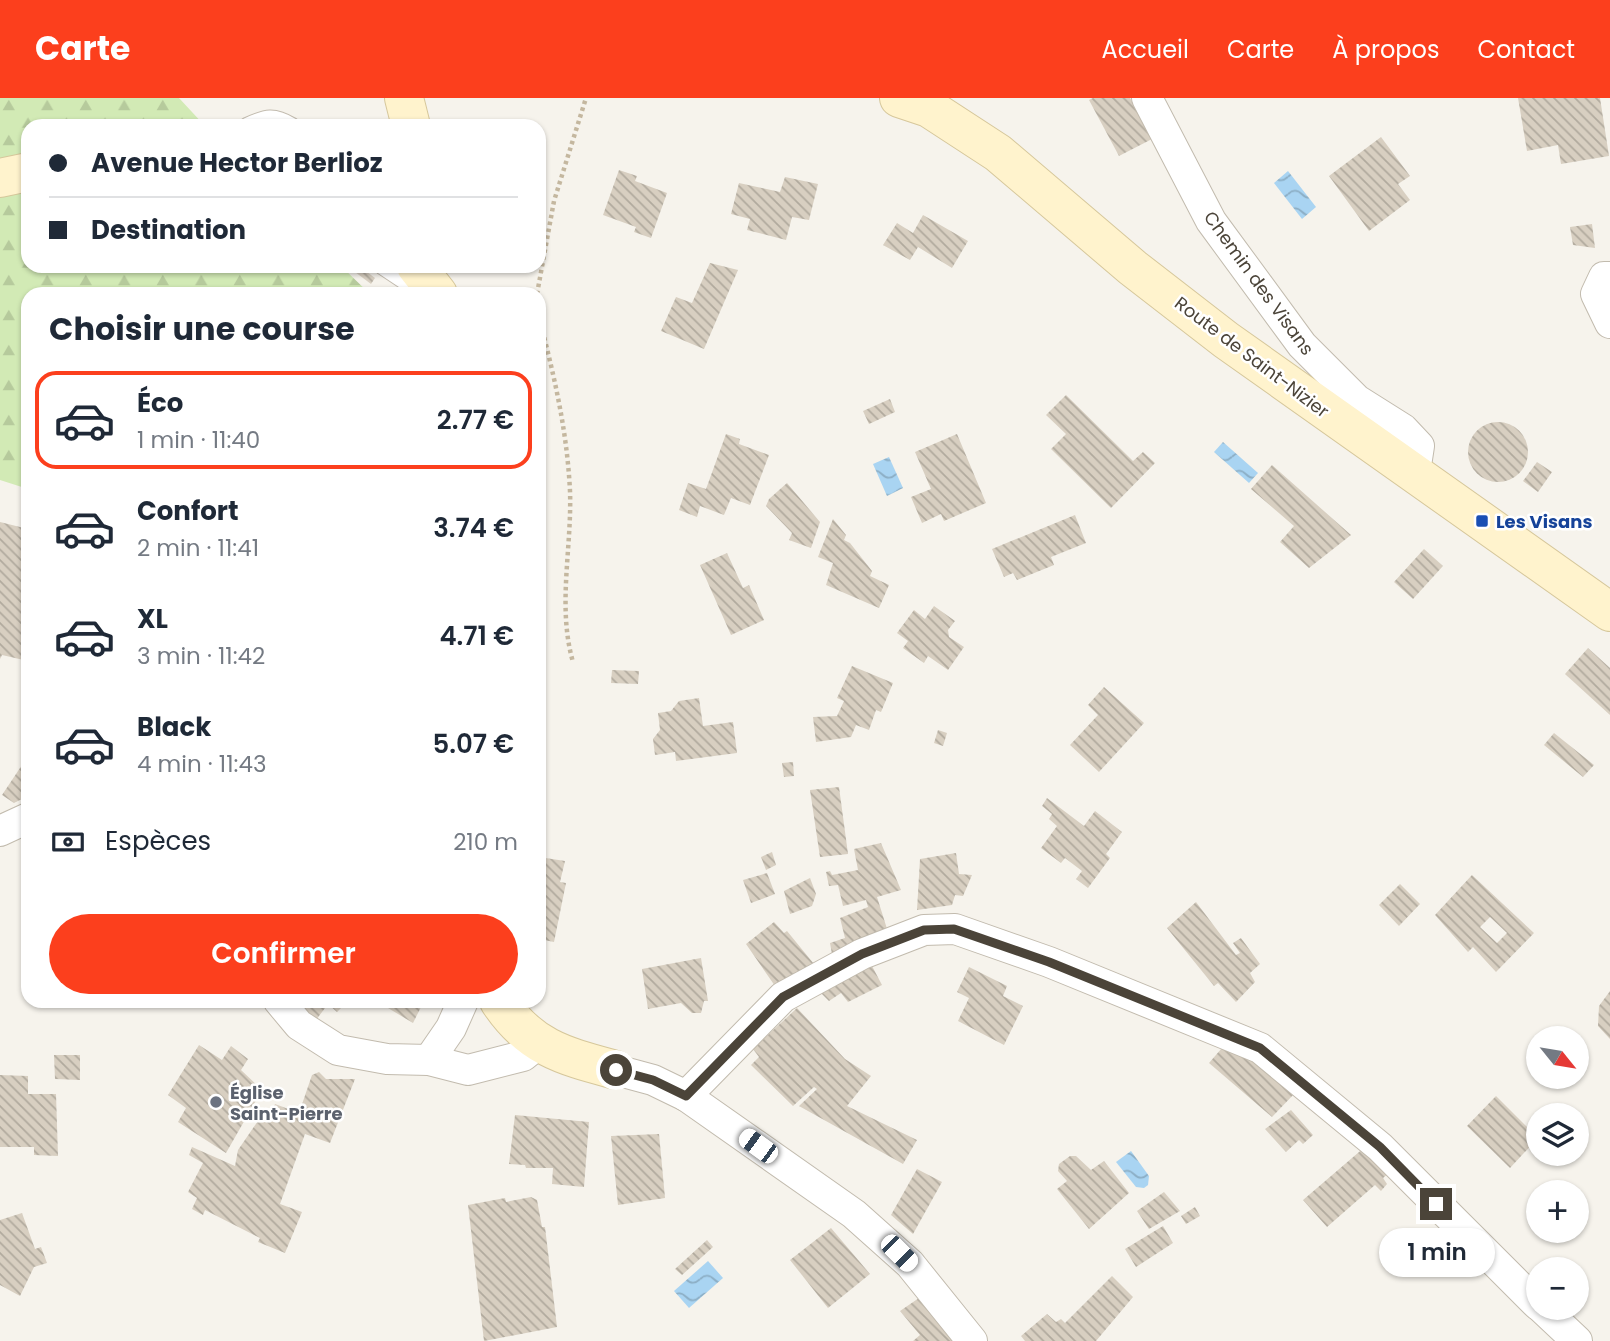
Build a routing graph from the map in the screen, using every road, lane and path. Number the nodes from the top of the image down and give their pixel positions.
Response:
1 (404, 98) edge
2 (586, 98) edge
3 (899, 98) edge
4 (1147, 98) edge
5 (262, 119) edge
6 (280, 119) edge
7 (409, 119) edge
8 (21, 174) edge
9 (0, 178) edge
10 (546, 245) edge
11 (393, 273) edge
12 (422, 273) edge
13 (1610, 277) edge
14 (414, 287) edge
15 (432, 287) edge
16 (1610, 323) edge
17 (546, 344) edge
18 (1408, 471) junction
19 (1610, 612) edge
20 (573, 662) dead end
21 (21, 821) edge
22 (0, 831) edge
23 (285, 1008) edge
24 (460, 1008) edge
25 (504, 1008) edge
26 (538, 1044) junction
27 (429, 1060) junction
28 (616, 1070) joint
29 (686, 1096) junction
30 (1526, 1292) edge
31 (1555, 1320) edge
32 (972, 1341) edge
33 (1577, 1341) edge

1 - 7 main road
2 - 10 path
3 - 18 main road, Route de Saint-Nizier
4 - 18 street, Chemin des Visans
5 - 6 lane
8 - 9 main road
11 - 14 lane
12 - 15 main road
13 - 16 street
17 - 20 path
18 - 19 main road, Route de Saint-Nizier
21 - 22 street
23 - 27 street
24 - 27 street
25 - 26 main road
26 - 27 street
26 - 28 main road
28 - 29 street
29 - 30 street
29 - 32 street
31 - 33 street

